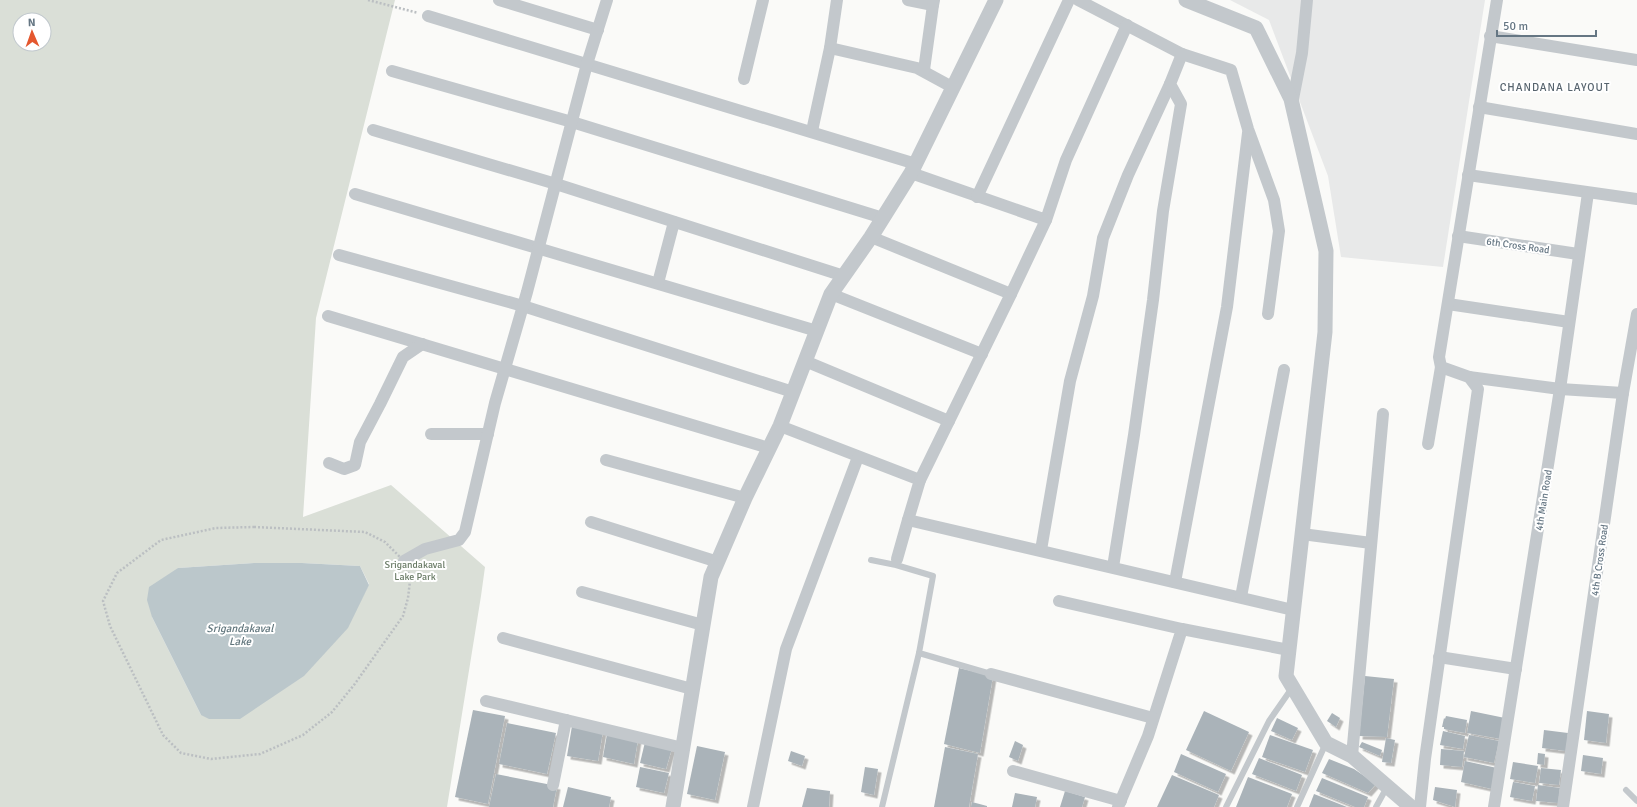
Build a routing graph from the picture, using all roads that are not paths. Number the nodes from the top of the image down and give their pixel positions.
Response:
1 (499, 0) edge
2 (607, 0) edge
3 (763, 0) edge
4 (837, 0) edge
5 (908, 0) edge
6 (996, 0) edge
7 (1069, 0) edge
8 (1078, 0) edge
9 (1186, 0) edge
10 (1307, 0) edge
11 (1497, 0) edge
12 (934, 2) edge
13 (428, 16) road end
14 (1126, 25) junction
15 (598, 30) junction
16 (1490, 36) junction
17 (830, 48) junction
18 (1182, 54) junction
19 (1637, 60) edge
20 (588, 64) junction
21 (924, 70) junction
22 (392, 72) dead end
23 (744, 79) dead end
24 (1170, 84) junction
25 (952, 87) junction
26 (1292, 104) junction
27 (1479, 108) junction
28 (572, 122) junction
29 (1248, 129) junction
30 (373, 130) dead end
31 (812, 131) junction
32 (1637, 134) edge
33 (913, 168) junction
34 (1468, 175) junction
35 (556, 184) junction
36 (1588, 193) junction
37 (355, 194) dead end
38 (977, 197) junction
39 (1637, 199) edge
40 (883, 218) junction
41 (1046, 220) junction
42 (674, 222) junction
43 (1458, 236) junction
44 (871, 237) junction
45 (539, 248) junction
46 (1578, 254) junction
47 (339, 255) dead end
48 (844, 276) junction
49 (658, 283) junction
50 (831, 294) junction
51 (1011, 294) junction
52 (1448, 304) junction
53 (523, 306) junction
54 (1268, 314) dead end
55 (1637, 314) edge
56 (328, 316) dead end
57 (1569, 322) junction
58 (817, 331) junction
59 (422, 344) junction
60 (982, 354) junction
61 (805, 361) junction
62 (1441, 367) junction
63 (505, 369) junction
64 (1284, 370) dead end
65 (1469, 377) junction
66 (1560, 389) junction
67 (793, 392) junction
68 (1623, 393) junction
69 (1383, 414) dead end
70 (949, 421) junction
71 (780, 426) junction
72 (431, 434) dead end
73 (488, 434) junction
74 (1428, 444) dead end
75 (769, 448) junction
76 (858, 457) junction
77 (606, 460) dead end
78 (329, 463) dead end
79 (920, 480) junction
80 (745, 498) junction
81 (908, 520) junction
82 (591, 522) dead end
83 (1302, 534) junction
84 (1371, 543) junction
85 (1041, 550) junction
86 (871, 560) dead end
87 (404, 561) road end
88 (718, 562) junction
89 (897, 562) junction
90 (1113, 567) junction
91 (1175, 582) junction
92 (582, 592) dead end
93 (1241, 597) junction
94 (1059, 602) dead end
95 (1294, 610) junction
96 (703, 625) junction
97 (1182, 628) junction
98 (503, 638) dead end
99 (1289, 650) junction
100 (919, 653) junction
101 (1440, 657) junction
102 (1516, 669) junction
103 (991, 674) joint
104 (1293, 687) junction
105 (692, 689) junction
106 (486, 701) dead end
107 (1153, 718) junction
108 (566, 720) junction
109 (1326, 743) junction
110 (682, 748) junction
111 (1352, 756) junction
112 (1013, 771) dead end
113 (553, 785) dead end
114 (1387, 787) junction
115 (1626, 790) dead end
116 (1637, 802) edge
117 (1119, 804) edge
118 (673, 807) edge
119 (753, 807) edge
120 (882, 807) edge
121 (1226, 807) edge
122 (1297, 807) edge
123 (1376, 807) edge
124 (1412, 807) edge
125 (1420, 807) edge
126 (1494, 807) edge
127 (1563, 807) edge

1 - 15 street
2 - 15 street
3 - 23 street
4 - 17 street
5 - 12 street
6 - 25 street
7 - 38 street
8 - 14 street
9 - 26 street
10 - 26 street
11 - 16 street
12 - 21 street
13 - 20 street
14 - 18 street
14 - 41 street
15 - 20 street
16 - 19 street
16 - 27 street
17 - 21 street
17 - 31 street
18 - 24 street
18 - 29 street
20 - 28 street
20 - 31 street
21 - 25 street
22 - 28 street
24 - 85 street
24 - 90 street
25 - 33 street
26 - 83 street
27 - 32 street
27 - 34 street
28 - 35 street
28 - 40 street
29 - 54 street
29 - 91 street
30 - 35 street
31 - 33 street
33 - 38 street
33 - 40 street
34 - 36 street
34 - 43 street
35 - 42 street
35 - 45 street
36 - 39 street
36 - 46 street, 4th Main Road
37 - 45 street
38 - 41 street
40 - 44 street
41 - 51 street
42 - 48 street
42 - 49 street
43 - 46 street, 6th Cross Road
43 - 52 street
44 - 48 street
44 - 51 street
45 - 49 street
45 - 53 street
46 - 57 street, 4th Main Road
47 - 53 street
48 - 50 street
49 - 58 street
50 - 58 street
50 - 60 street
51 - 60 street
52 - 57 street
52 - 62 street
53 - 63 street
53 - 67 street
55 - 68 street, 4th B Cross Road
56 - 59 street
57 - 66 street, 4th Main Road
58 - 61 street
59 - 63 street
59 - 78 street
60 - 70 street
61 - 67 street
61 - 70 street
62 - 65 street
62 - 74 street
63 - 73 street
63 - 75 street
64 - 93 street
65 - 66 street
65 - 101 street
66 - 68 street
66 - 102 street, 4th Main Road
67 - 71 street
68 - 127 street, 4th B Cross Road
69 - 84 street
70 - 79 street
71 - 75 street
71 - 76 street
72 - 73 street
73 - 87 street
75 - 80 street
76 - 79 street
76 - 119 street
77 - 80 street
79 - 81 street
80 - 88 street
81 - 85 street
81 - 89 street
82 - 88 street
83 - 84 street
83 - 95 street
84 - 111 street
85 - 90 street
86 - 89 lane
88 - 96 street
89 - 100 lane
90 - 91 street
91 - 93 street
92 - 96 street
93 - 95 street
94 - 97 street
95 - 99 street
96 - 105 street
97 - 99 street
97 - 107 street
98 - 105 street
99 - 104 street
100 - 103 lane
100 - 120 lane
101 - 102 street
101 - 125 street
102 - 126 street, 4th Main Road
103 - 107 street
104 - 109 street
104 - 121 lane
105 - 110 street
106 - 108 street
107 - 117 street
108 - 110 street
108 - 113 street
109 - 111 street
109 - 122 lane
110 - 118 street
111 - 114 street
112 - 117 street
114 - 123 lane
114 - 124 street
115 - 116 lane

